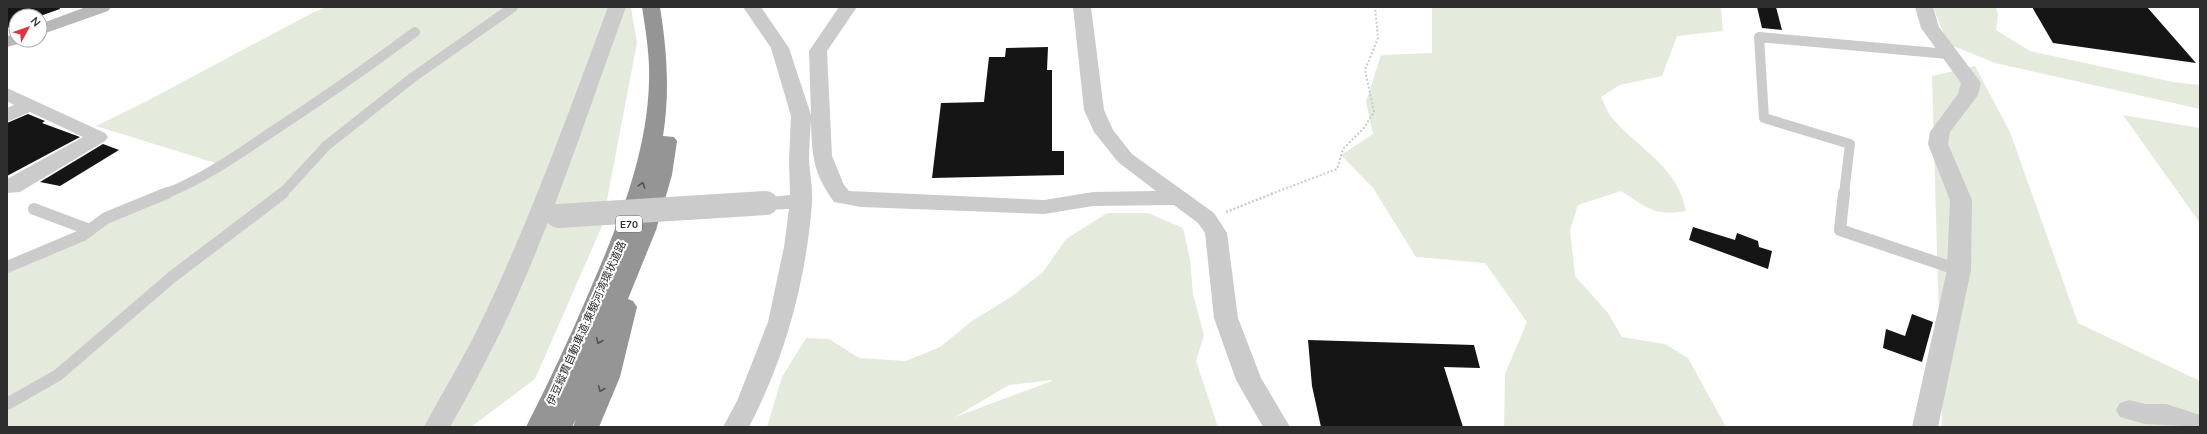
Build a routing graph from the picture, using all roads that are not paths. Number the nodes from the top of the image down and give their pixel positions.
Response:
1 (102, 7) edge
2 (513, 7) edge
3 (617, 7) edge
4 (651, 7) edge
5 (662, 7) edge
6 (752, 7) edge
7 (848, 7) edge
8 (1082, 7) edge
9 (1924, 7) edge
10 (48, 27) edge
11 (415, 32) dead end
12 (1948, 54) junction
13 (7, 94) edge
14 (29, 105) junction
15 (7, 116) edge
16 (822, 156) junction
17 (799, 160) junction
18 (7, 186) edge
19 (1179, 198) junction
20 (801, 202) junction
21 (34, 208) dead end
22 (537, 220) junction
23 (90, 230) junction
24 (645, 230) junction
25 (7, 267) edge
26 (1959, 270) junction
27 (7, 404) edge
28 (2129, 410) dead end
29 (2200, 425) edge
30 (437, 427) edge
31 (539, 427) edge
32 (559, 427) edge
33 (586, 427) edge
34 (736, 427) edge
35 (1277, 427) edge
36 (1924, 427) edge

1 - 10 street
2 - 27 lane
3 - 22 street
31 -> 4 highway, 伊豆縦貫自動車道;東駿河湾環状道路 / E70
5 - 24 highway, 伊豆縦貫自動車道;東駿河湾環状道路 / E70
6 - 17 street
7 - 16 street
8 - 19 street
9 - 12 street
11 - 23 lane
12 - 26 street
12 - 26 lane
13 - 14 street
14 - 15 street
14 - 18 street
16 - 17 street
16 - 19 street
17 - 20 street
19 - 35 street
20 - 22 street, bridge
20 - 34 street
21 - 23 lane
22 - 30 street
23 - 25 lane
24 -> 32 highway, 伊豆縦貫自動車道;東駿河湾環状道路 / E70
24 -> 33 highway
26 - 36 street
28 - 29 street

